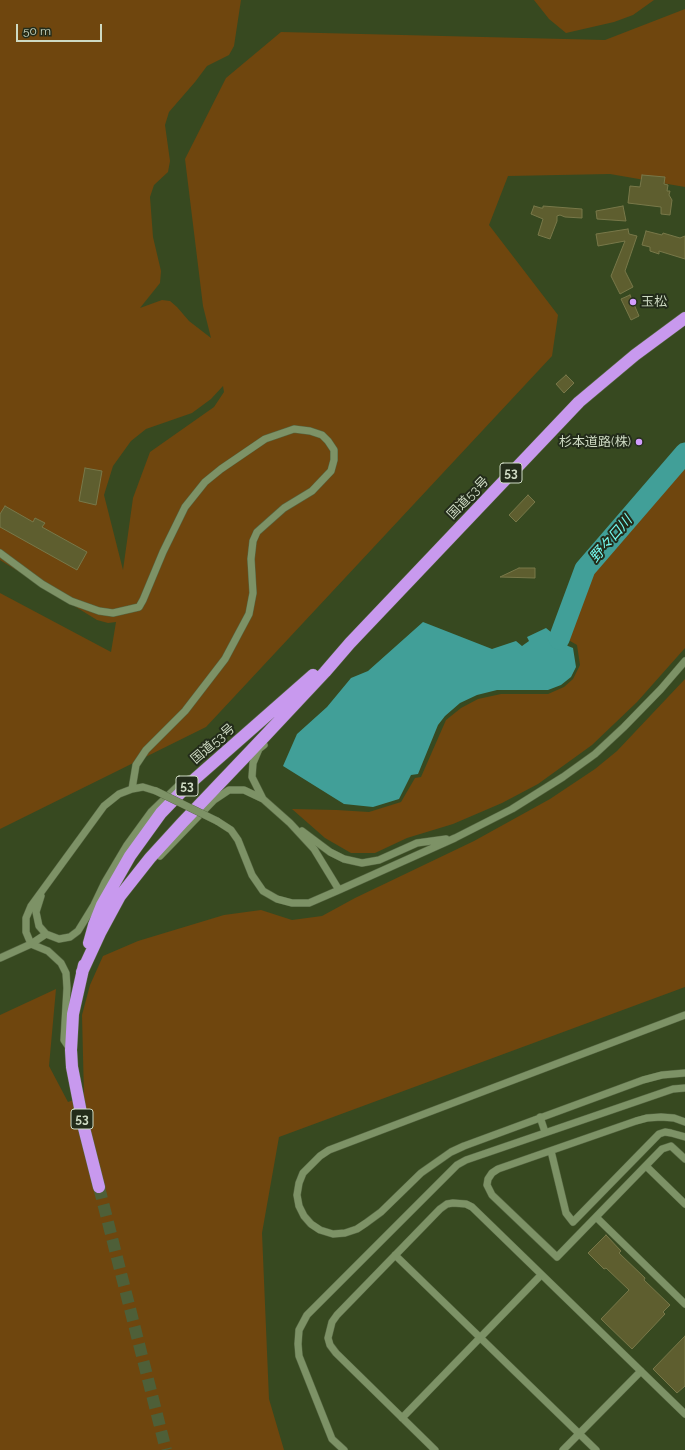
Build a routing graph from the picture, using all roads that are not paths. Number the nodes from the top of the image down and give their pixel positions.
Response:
1 (685, 318) edge
2 (0, 553) edge
3 (350, 643) junction
4 (685, 661) edge
5 (325, 672) junction
6 (210, 765) junction
7 (132, 789) junction
8 (263, 799) junction
9 (290, 823) junction
10 (455, 838) junction
11 (44, 889) junction
12 (340, 890) junction
13 (120, 896) junction
14 (46, 934) junction
15 (31, 944) junction
16 (0, 958) edge
17 (82, 972) junction
18 (685, 1015) edge
19 (71, 1050) junction
20 (685, 1073) edge
21 (685, 1088) edge
22 (540, 1117) junction
23 (685, 1122) edge
24 (545, 1132) junction
25 (685, 1137) edge
26 (550, 1151) junction
27 (685, 1159) edge
28 (646, 1166) junction
29 (99, 1188) tunnel mouth
30 (685, 1204) edge
31 (596, 1217) junction
32 (395, 1255) junction
33 (541, 1275) junction
34 (685, 1304) edge
35 (480, 1338) junction
36 (640, 1371) junction
37 (685, 1414) edge
38 (402, 1418) junction
39 (579, 1434) junction
40 (344, 1450) edge
41 (435, 1450) edge
42 (563, 1450) edge
43 (596, 1450) edge

1 - 3 highway, 国道53号 / 53
2 - 7 street
3 - 5 highway, 国道53号 / 53
3 - 6 highway, 国道53号 / 53
4 - 10 street
5 - 8 street
5 - 13 highway, 国道53号 / 53
6 - 14 street
6 - 17 highway, 国道53号 / 53
7 - 11 street
7 - 12 street, bridge
8 - 9 street
8 - 13 street
9 - 10 street
9 - 12 street
10 - 12 street
11 - 14 street
11 - 15 street
13 - 17 highway, 国道53号 / 53
14 - 15 street
15 - 16 street
15 - 19 street
17 - 19 highway, 国道53号 / 53
18 - 22 street
19 - 29 highway, 国道53号 / 53
20 - 22 street
21 - 24 street
22 - 24 street
23 - 26 street
24 - 40 street
25 - 26 street
26 - 31 street
27 - 28 street
28 - 30 street
28 - 31 street
31 - 34 street
32 - 33 street
32 - 35 street
32 - 38 street
33 - 35 street
33 - 36 street
35 - 38 street
35 - 39 street
36 - 37 street
36 - 39 street
38 - 41 street
39 - 42 street
39 - 43 street

